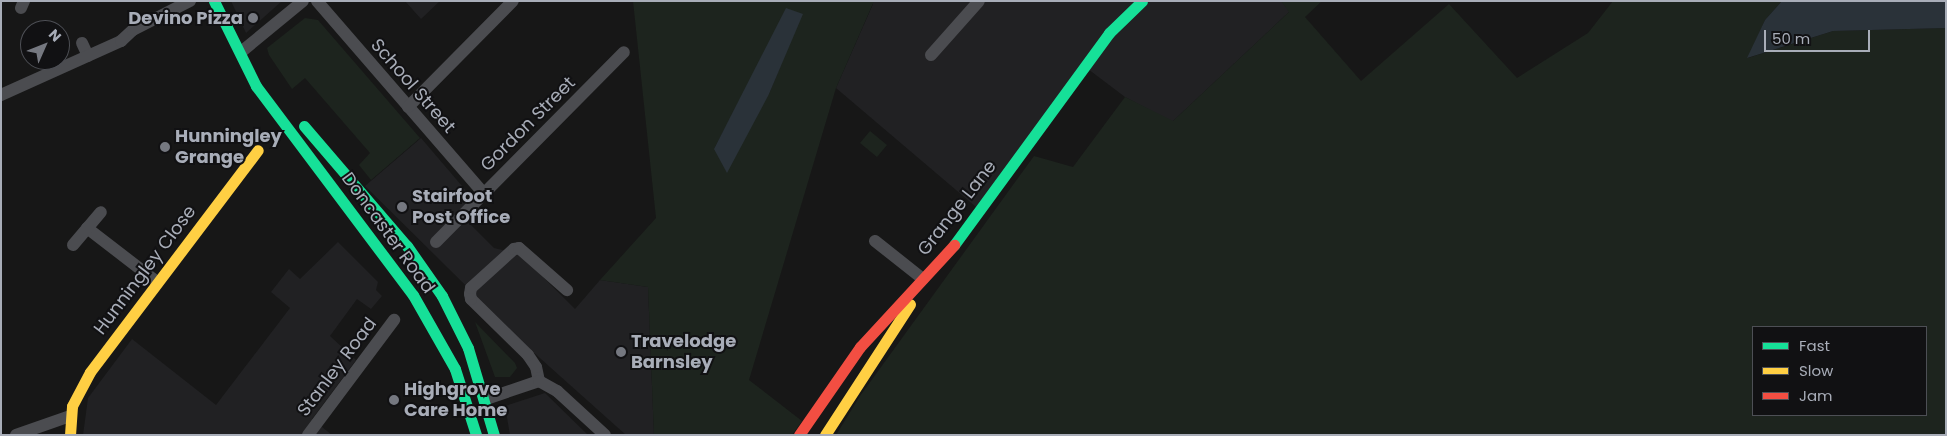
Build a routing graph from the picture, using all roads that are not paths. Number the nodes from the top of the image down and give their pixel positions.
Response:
1 (190, 1) edge
2 (214, 1) edge
3 (304, 1) edge
4 (317, 1) edge
5 (513, 1) edge
6 (980, 1) edge
7 (1142, 1) edge
8 (82, 43) dead end
9 (241, 52) junction
10 (624, 52) dead end
11 (931, 55) dead end
12 (88, 56) junction
13 (248, 65) junction
14 (1, 95) edge
15 (280, 98) dead end
16 (408, 107) junction
17 (298, 118) dead end
18 (258, 150) dead end
19 (484, 194) junction
20 (101, 212) dead end
21 (87, 228) junction
22 (875, 241) dead end
23 (436, 242) dead end
24 (73, 245) dead end
25 (923, 279) junction
26 (157, 282) junction
27 (567, 290) dead end
28 (394, 320) dead end
29 (539, 381) junction
30 (486, 399) junction
31 (70, 416) junction
32 (602, 432) edge
33 (16, 435) edge
34 (70, 435) edge
35 (308, 435) edge
36 (476, 435) edge
37 (494, 435) edge
38 (799, 435) edge
39 (825, 435) edge

1 - 12 street
2 - 9 main road, Doncaster Road
3 - 9 street
4 - 16 street, School Street
5 - 16 street
6 - 11 street
7 - 25 main road, Grange Lane
8 - 12 street
9 - 13 main road, Doncaster Road
10 - 19 street, Gordon Street
12 - 14 street
13 - 15 main road, Doncaster Road
13 - 36 main road, Doncaster Road
16 - 19 street, School Street
17 - 30 main road, Doncaster Road
18 - 26 main road, Hunningley Close
19 - 23 street, Gordon Street
20 - 21 street
21 - 24 street
21 - 26 street
22 - 25 street
25 - 38 main road, Grange Lane
25 - 39 main road
26 - 31 main road, Hunningley Close
27 - 29 street
28 - 35 street, Stanley Road
29 - 30 street
29 - 32 street
30 - 37 main road, Doncaster Road
31 - 33 street
31 - 34 main road, Hunningley Close

